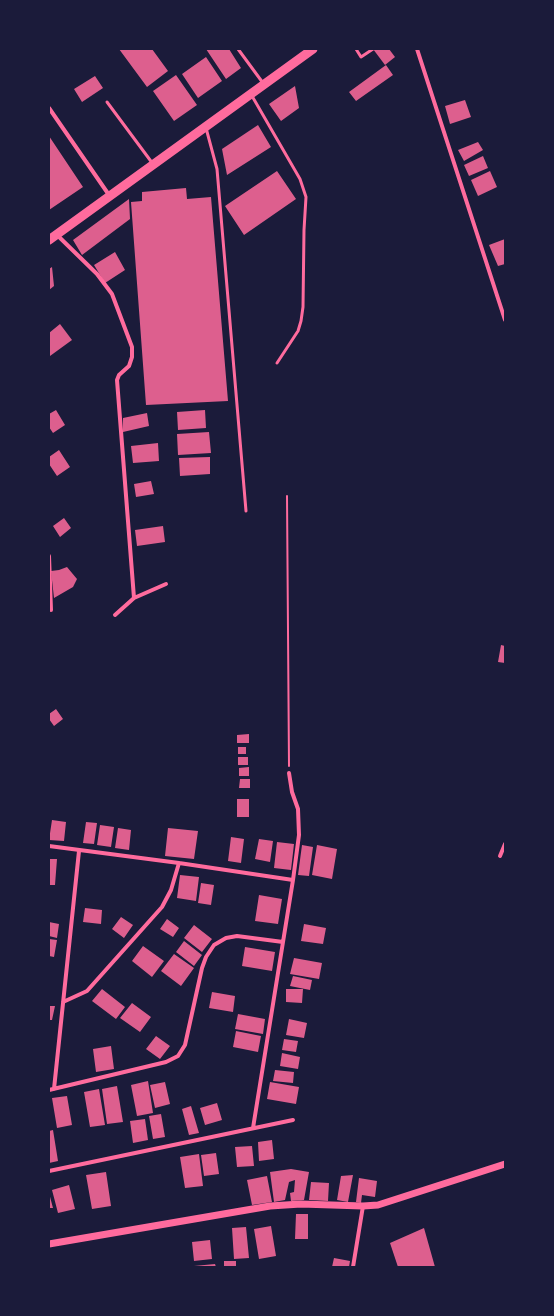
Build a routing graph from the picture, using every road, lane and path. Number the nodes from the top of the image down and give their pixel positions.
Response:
1 (238, 49) edge
2 (313, 49) edge
3 (356, 49) edge
4 (373, 49) edge
5 (417, 49) edge
6 (264, 85) junction
7 (251, 94) junction
8 (107, 102) dead end
9 (49, 108) edge
10 (205, 127) junction
11 (153, 164) junction
12 (109, 195) junction
13 (56, 234) junction
14 (49, 240) edge
15 (505, 320) edge
16 (277, 363) dead end
17 (287, 496) dead end
18 (246, 511) dead end
19 (49, 556) edge
20 (166, 584) dead end
21 (134, 598) junction
22 (51, 610) dead end
23 (115, 615) dead end
24 (289, 773) joint
25 (505, 844) edge
26 (49, 846) edge
27 (79, 851) junction
28 (500, 856) dead end
29 (179, 862) junction
30 (293, 880) junction
31 (283, 942) junction
32 (63, 1002) junction
33 (49, 1090) edge
34 (54, 1090) junction
35 (293, 1120) dead end
36 (252, 1128) junction
37 (505, 1164) edge
38 (49, 1171) edge
39 (364, 1206) junction
40 (49, 1244) edge
41 (353, 1267) edge

1 - 6 lane
2 - 6 highway
3 - 4 lane
5 - 15 street
6 - 7 highway
7 - 10 highway
7 - 16 lane
8 - 11 lane
9 - 12 street
10 - 11 highway
10 - 18 lane
11 - 12 highway
12 - 13 highway
13 - 14 highway
13 - 21 street
17 - 24 path
19 - 22 street
20 - 21 street
21 - 23 street
24 - 30 street
25 - 28 street
26 - 27 street
27 - 29 street
27 - 32 street
29 - 30 street
29 - 32 street
30 - 31 street
31 - 34 street
31 - 36 street
32 - 34 street
33 - 34 street
35 - 36 street
36 - 38 street
37 - 39 street
39 - 40 street
39 - 41 street

